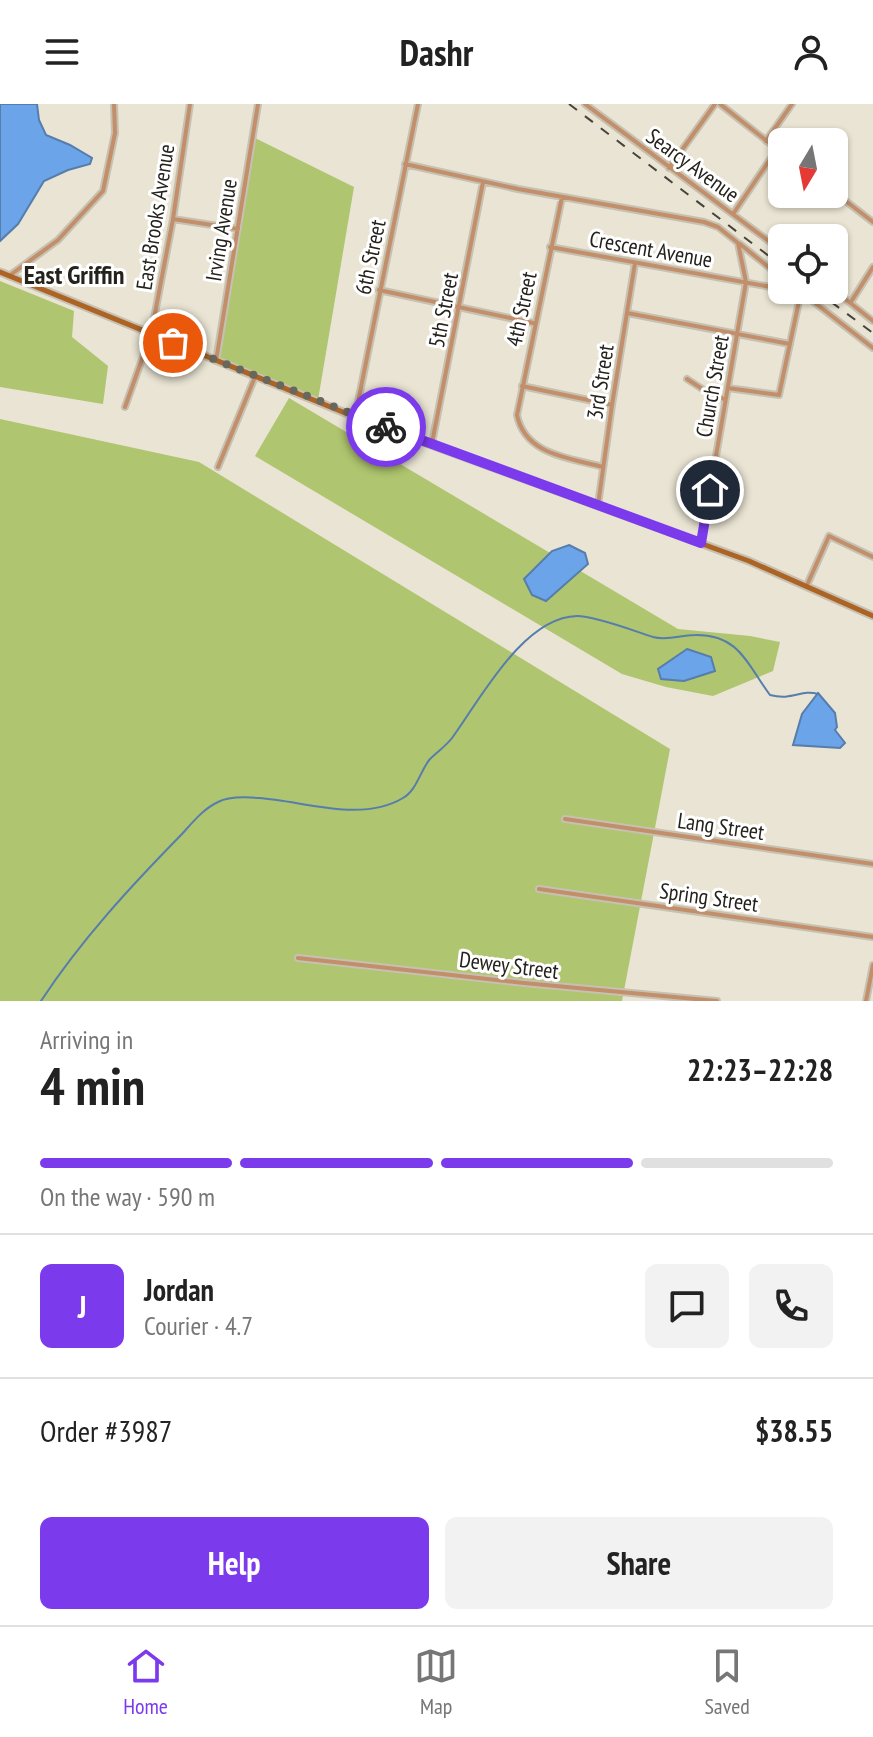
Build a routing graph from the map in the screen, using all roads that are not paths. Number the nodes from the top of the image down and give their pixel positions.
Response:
1 (190, 104) edge
2 (258, 104) edge
3 (418, 104) edge
4 (585, 104) edge
5 (718, 104) edge
6 (792, 104) edge
7 (115, 105) edge
8 (766, 141) joint
9 (405, 164) junction
10 (768, 166) edge
11 (669, 168) junction
12 (483, 182) junction
13 (562, 197) junction
14 (848, 203) edge
15 (733, 214) junction
16 (173, 219) junction
17 (873, 222) edge
18 (238, 229) junction
19 (768, 240) edge
20 (738, 243) junction
21 (550, 247) junction
22 (635, 263) junction
23 (768, 267) edge
24 (873, 267) edge
25 (0, 272) edge
26 (9, 276) junction
27 (746, 282) junction
28 (768, 286) edge
29 (379, 290) junction
30 (848, 300) edge
31 (851, 302) junction
32 (797, 304) edge
33 (816, 304) edge
34 (460, 308) junction
35 (627, 313) junction
36 (873, 321) edge
37 (534, 323) junction
38 (151, 334) junction
39 (738, 334) junction
40 (790, 344) junction
41 (873, 348) edge
42 (216, 361) junction
43 (255, 377) junction
44 (687, 379) dead end
45 (522, 386) junction
46 (728, 388) junction
47 (724, 399) junction
48 (612, 405) junction
49 (125, 407) dead end
50 (355, 417) junction
51 (432, 443) junction
52 (218, 467) dead end
53 (603, 467) junction
54 (598, 505) junction
55 (701, 543) junction
56 (873, 557) edge
57 (807, 585) junction
58 (873, 616) edge
59 (565, 819) dead end
60 (873, 864) edge
61 (539, 889) dead end
62 (873, 937) edge
63 (298, 958) dead end
64 (873, 965) edge
65 (651, 999) edge
66 (717, 1001) edge
67 (866, 1001) edge

1 - 16 street, East Brooks Avenue
2 - 18 street, Irving Avenue
3 - 9 street, 6th Street
4 - 11 street, Searcy Avenue
5 - 8 street
5 - 11 street
6 - 8 street
7 - 26 street
9 - 12 street
9 - 29 street, 6th Street
10 - 15 street
11 - 15 street, Searcy Avenue
12 - 13 street
12 - 34 street, 5th Street
13 - 20 street
13 - 21 street, 4th Street
14 - 17 street
15 - 19 street, Searcy Avenue
16 - 18 street
16 - 38 street, East Brooks Avenue
18 - 42 street, Irving Avenue
20 - 23 street
20 - 27 street
21 - 22 street, Crescent Avenue
21 - 37 street, 4th Street
22 - 27 street, Crescent Avenue
22 - 35 street, 3rd Street
24 - 31 street
25 - 26 street
26 - 38 street
27 - 28 street, Crescent Avenue
27 - 39 street, Church Street
29 - 34 street
29 - 50 street, 6th Street
30 - 31 street
31 - 36 street
32 - 40 street
33 - 41 street
34 - 37 street
34 - 51 street, 5th Street
35 - 39 street
35 - 48 street, 3rd Street
37 - 45 street, 4th Street
38 - 42 street
38 - 49 street, East Brooks Avenue
39 - 40 street
39 - 46 street, Church Street
40 - 46 street
42 - 43 street
43 - 50 street
43 - 52 street
44 - 47 street
45 - 48 street
45 - 53 street, 4th Street
46 - 47 street, Church Street
47 - 55 street, Church Street
48 - 53 street, 3rd Street
50 - 51 street
51 - 54 street
53 - 54 street, 3rd Street
54 - 55 street
55 - 57 street
56 - 57 street
57 - 58 street
59 - 60 street, Lang Street
61 - 62 street, Spring Street
63 - 65 street, Dewey Street
64 - 67 street
65 - 66 street, Dewey Street

